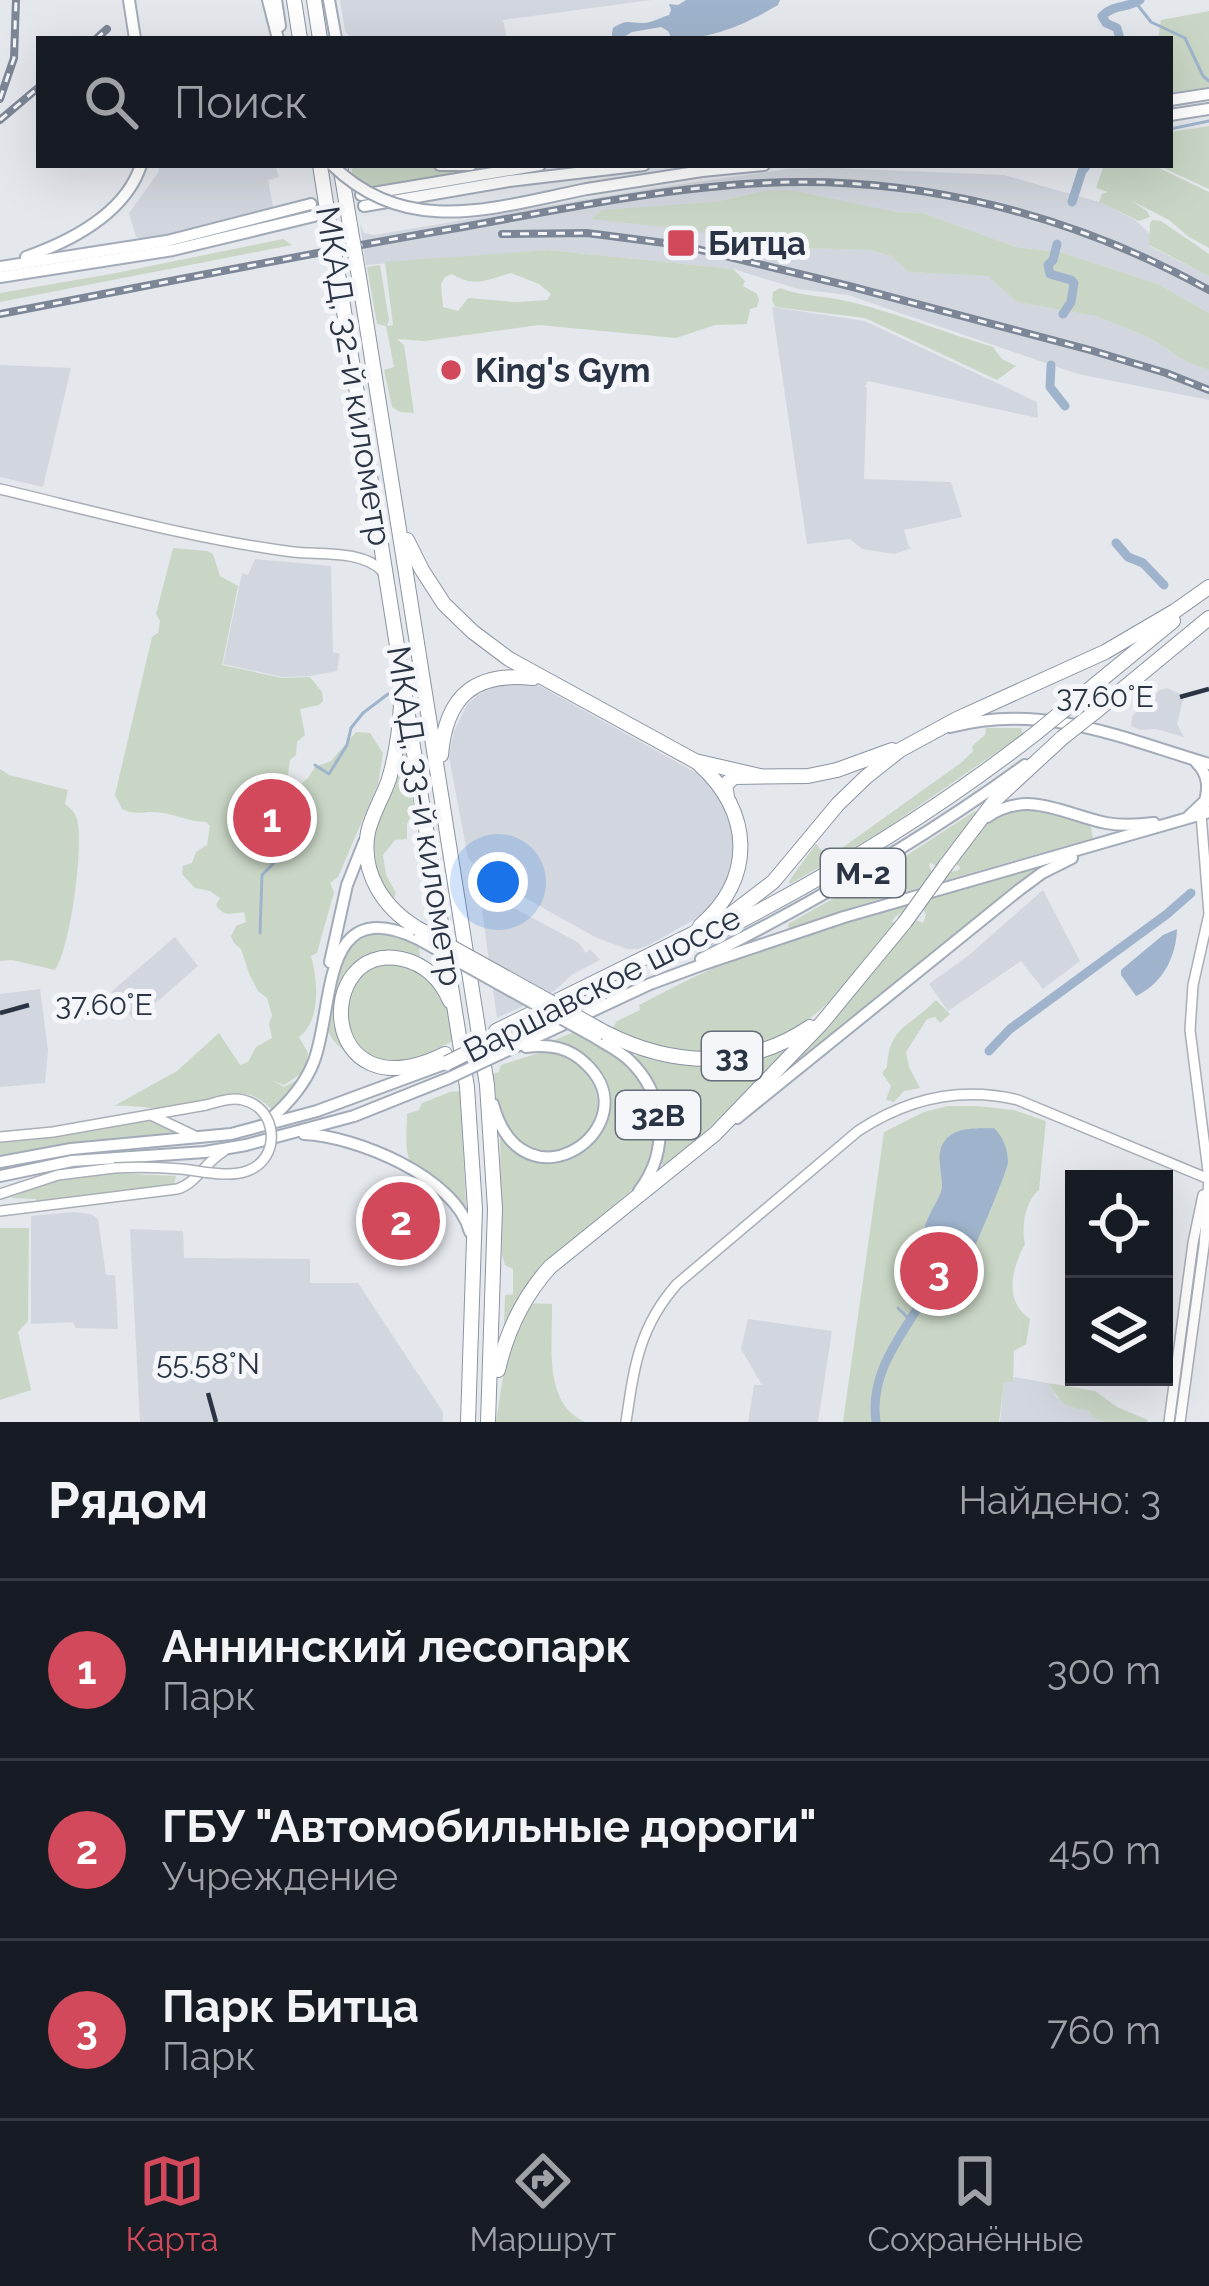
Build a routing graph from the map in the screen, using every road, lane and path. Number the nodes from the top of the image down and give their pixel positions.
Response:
1 (129, 0) edge
2 (272, 0) edge
3 (294, 0) edge
4 (314, 0) edge
5 (329, 0) edge
6 (135, 36) edge
7 (279, 36) edge
8 (300, 36) edge
9 (320, 36) edge
10 (335, 36) edge
11 (1209, 94) edge
12 (1173, 100) edge
13 (1209, 109) edge
14 (1173, 115) edge
15 (140, 168) edge
16 (321, 168) edge
17 (337, 168) edge
18 (339, 168) edge
19 (525, 168) edge
20 (619, 168) edge
21 (733, 168) edge
22 (0, 266) edge
23 (0, 277) edge
24 (0, 489) edge
25 (392, 489) junction
26 (377, 518) junction
27 (353, 557) junction
28 (405, 564) joint
29 (388, 587) junction
30 (1209, 588) edge
31 (1209, 618) edge
32 (400, 663) junction
33 (541, 679) junction
34 (941, 730) junction
35 (920, 738) junction
36 (1062, 739) junction
37 (1193, 759) junction
38 (695, 760) junction
39 (1209, 764) edge
40 (760, 776) junction
41 (727, 797) junction
42 (443, 802) junction
43 (1205, 809) edge
44 (1179, 820) junction
45 (368, 833) junction
46 (964, 841) junction
47 (1203, 841) junction
48 (1110, 842) junction
49 (417, 934) junction
50 (680, 947) junction
51 (650, 984) junction
52 (326, 995) junction
53 (845, 995) junction
54 (460, 1034) junction
55 (601, 1035) junction
56 (498, 1041) junction
57 (483, 1058) junction
58 (423, 1065) junction
59 (447, 1065) junction
60 (382, 1088) junction
61 (153, 1116) junction
62 (255, 1128) junction
63 (294, 1133) junction
64 (715, 1134) junction
65 (0, 1137) edge
66 (213, 1138) junction
67 (230, 1148) junction
68 (0, 1162) edge
69 (0, 1176) edge
70 (1209, 1179) edge
71 (0, 1194) edge
72 (624, 1206) junction
73 (0, 1210) edge
74 (475, 1272) junction
75 (468, 1422) edge
76 (489, 1422) edge
77 (626, 1422) edge
78 (1169, 1422) edge
79 (1180, 1422) edge

1 - 6 main road
2 - 7 main road
3 - 8 highway
4 - 9 highway
5 - 10 main road
11 - 12 main road
13 - 14 main road
15 - 22 main road
16 - 26 highway, МКАД, 32-й километр, bridge
17 - 25 highway, МКАД, 32-й километр, bridge
18 - 21 main road, bridge
19 - 20 main road
22 - 23 main road
24 - 27 street
25 - 28 highway, МКАД, 32-й километр
25 - 33 highway
26 - 27 street
26 - 29 highway, МКАД, 32-й километр
27 - 29 street
28 - 42 highway, МКАД, 33-й километр
29 - 32 highway, МКАД, 33-й километр
30 - 34 highway
30 - 50 highway, М-2, bridge
31 - 36 highway, М-2, bridge
32 - 45 highway
32 - 54 highway, МКАД, 33-й километр
33 - 38 highway
33 - 42 highway
34 - 35 highway
34 - 37 main road
35 - 40 highway
35 - 50 highway
36 - 46 highway, 33
36 - 51 main road, М-2
37 - 39 main road
37 - 43 main road
38 - 40 highway
38 - 41 highway
40 - 41 highway
41 - 50 highway
42 - 57 highway, МКАД, 33-й километр
43 - 44 main road, Варшавское шоссе
43 - 47 street
44 - 46 main road
44 - 47 street
44 - 48 main road, Варшавское шоссе
45 - 49 highway, 33
45 - 52 main road
46 - 53 highway, 33, bridge
47 - 70 street
48 - 51 main road, Варшавское шоссе
48 - 64 main road
49 - 52 main road
49 - 55 highway, 33, bridge
50 - 56 highway, Варшавское шоссе / М-2
51 - 56 main road, Варшавское шоссе / М-2
52 - 62 main road
53 - 55 highway, 33
53 - 64 highway, 33
54 - 58 highway
54 - 74 highway, МКАД, 33-й километр
55 - 72 main road, 32B
56 - 57 main road
56 - 59 highway, Варшавское шоссе / М-2, bridge
57 - 76 highway, МКАД, 33-й километр
58 - 59 highway
58 - 60 main road
59 - 60 main road, Варшавское шоссе / М-2
59 - 63 main road, Варшавское шоссе / М-2
60 - 62 main road, Варшавское шоссе / М-2
61 - 65 street
61 - 66 street
61 - 71 street, bridge
62 - 66 main road, Варшавское шоссе
63 - 67 main road, Варшавское шоссе / М-2
63 - 74 main road
64 - 72 highway, 33
66 - 68 main road, Варшавское шоссе
67 - 69 main road, Варшавское шоссе
67 - 73 street
70 - 77 street
70 - 78 street
70 - 79 street
72 - 76 highway, 32B
74 - 75 highway, МКАД, 33-й километр

